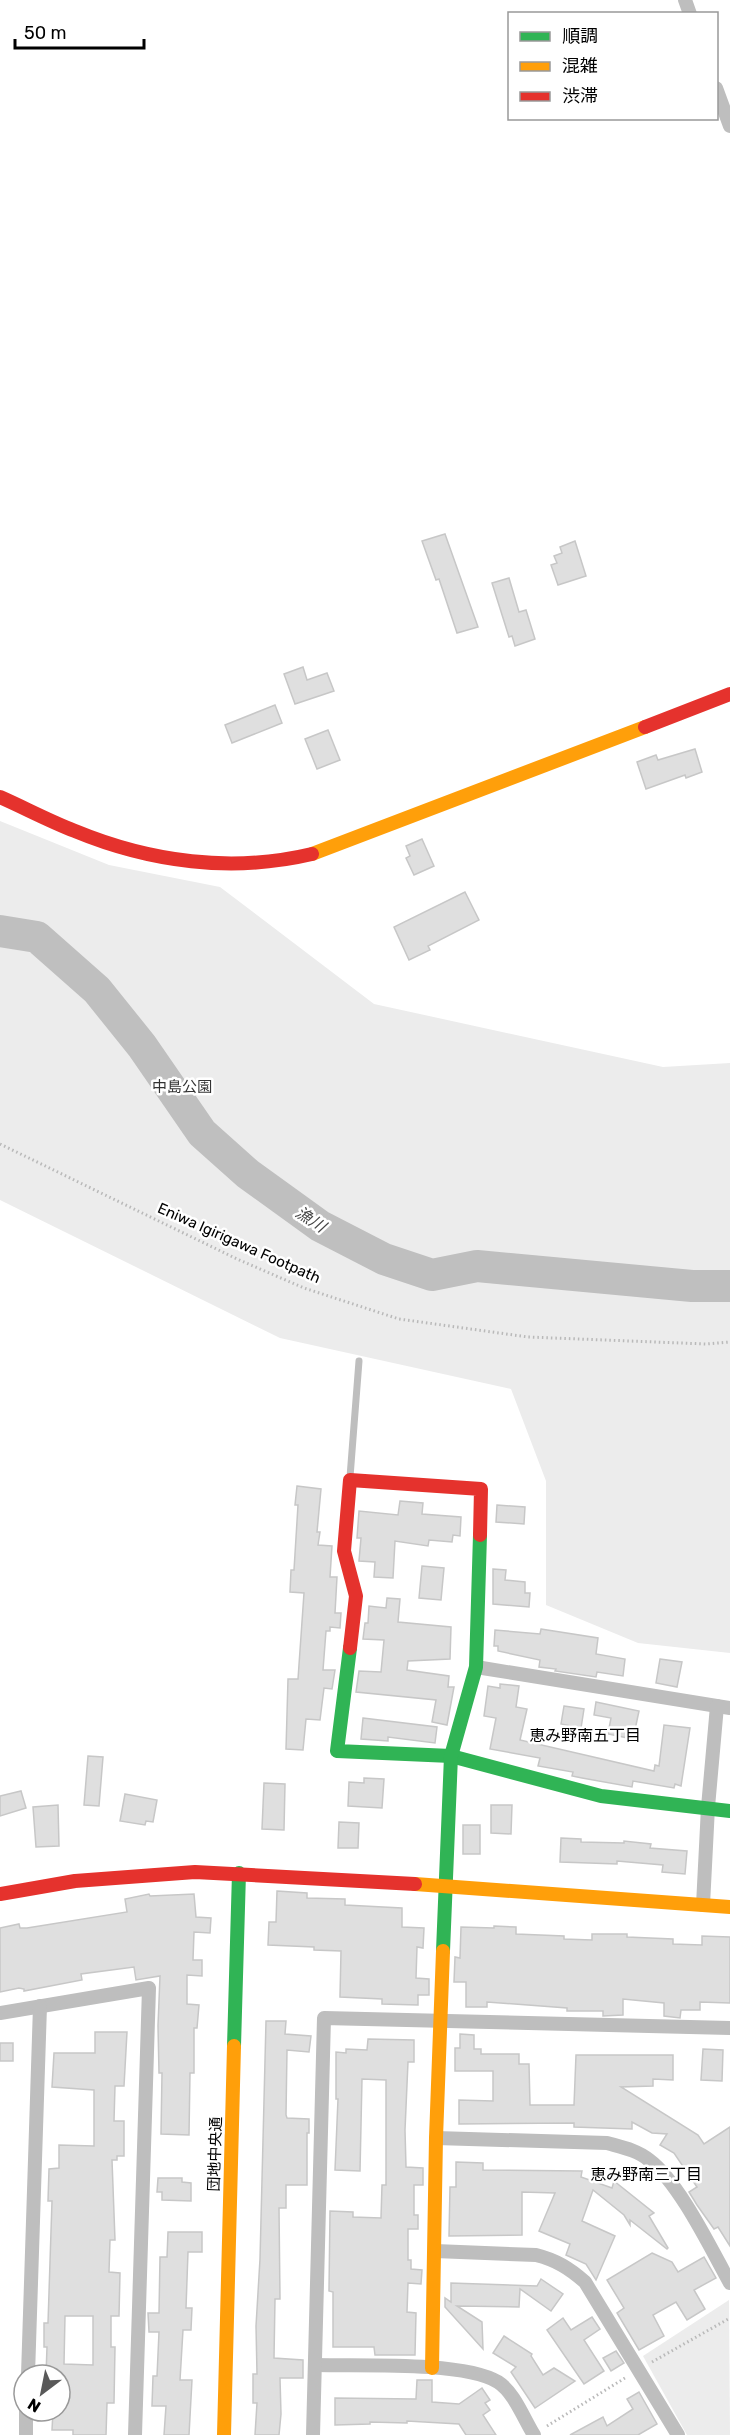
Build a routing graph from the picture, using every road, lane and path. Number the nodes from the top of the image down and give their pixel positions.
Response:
1 (718, 91) edge
2 (730, 126) edge
3 (730, 694) edge
4 (0, 797) edge
5 (0, 1144) edge
6 (730, 1342) edge
7 (359, 1361) dead end
8 (350, 1480) junction
9 (476, 1667) junction
10 (724, 1707) edge
11 (451, 1756) junction
12 (708, 1807) junction
13 (730, 1811) edge
14 (239, 1874) junction
15 (445, 1886) junction
16 (0, 1894) edge
17 (703, 1905) junction
18 (730, 1907) edge
19 (40, 2006) junction
20 (0, 2013) edge
21 (441, 2020) junction
22 (730, 2028) edge
23 (436, 2138) junction
24 (435, 2251) junction
25 (730, 2283) edge
26 (28, 2363) edge
27 (315, 2366) junction
28 (432, 2368) junction
29 (135, 2435) edge
30 (224, 2435) edge
31 (313, 2435) edge
32 (534, 2435) edge
33 (678, 2435) edge

1 - 2 street
3 - 4 street
5 - 6 path, Eniwa Igirigawa Footpath
7 - 8 lane
8 - 9 street
8 - 11 street
9 - 10 street
9 - 11 street
10 - 12 street
11 - 12 street
11 - 15 street
12 - 13 street
12 - 17 street
14 - 15 street
14 - 16 street
14 - 30 street, 団地中央通
15 - 17 street
15 - 21 street
17 - 18 street
19 - 20 street
19 - 26 street
19 - 29 street
21 - 22 street
21 - 23 street
21 - 27 street
23 - 24 street
23 - 25 street
24 - 28 street
24 - 33 street
27 - 28 street
27 - 31 street
28 - 32 street

